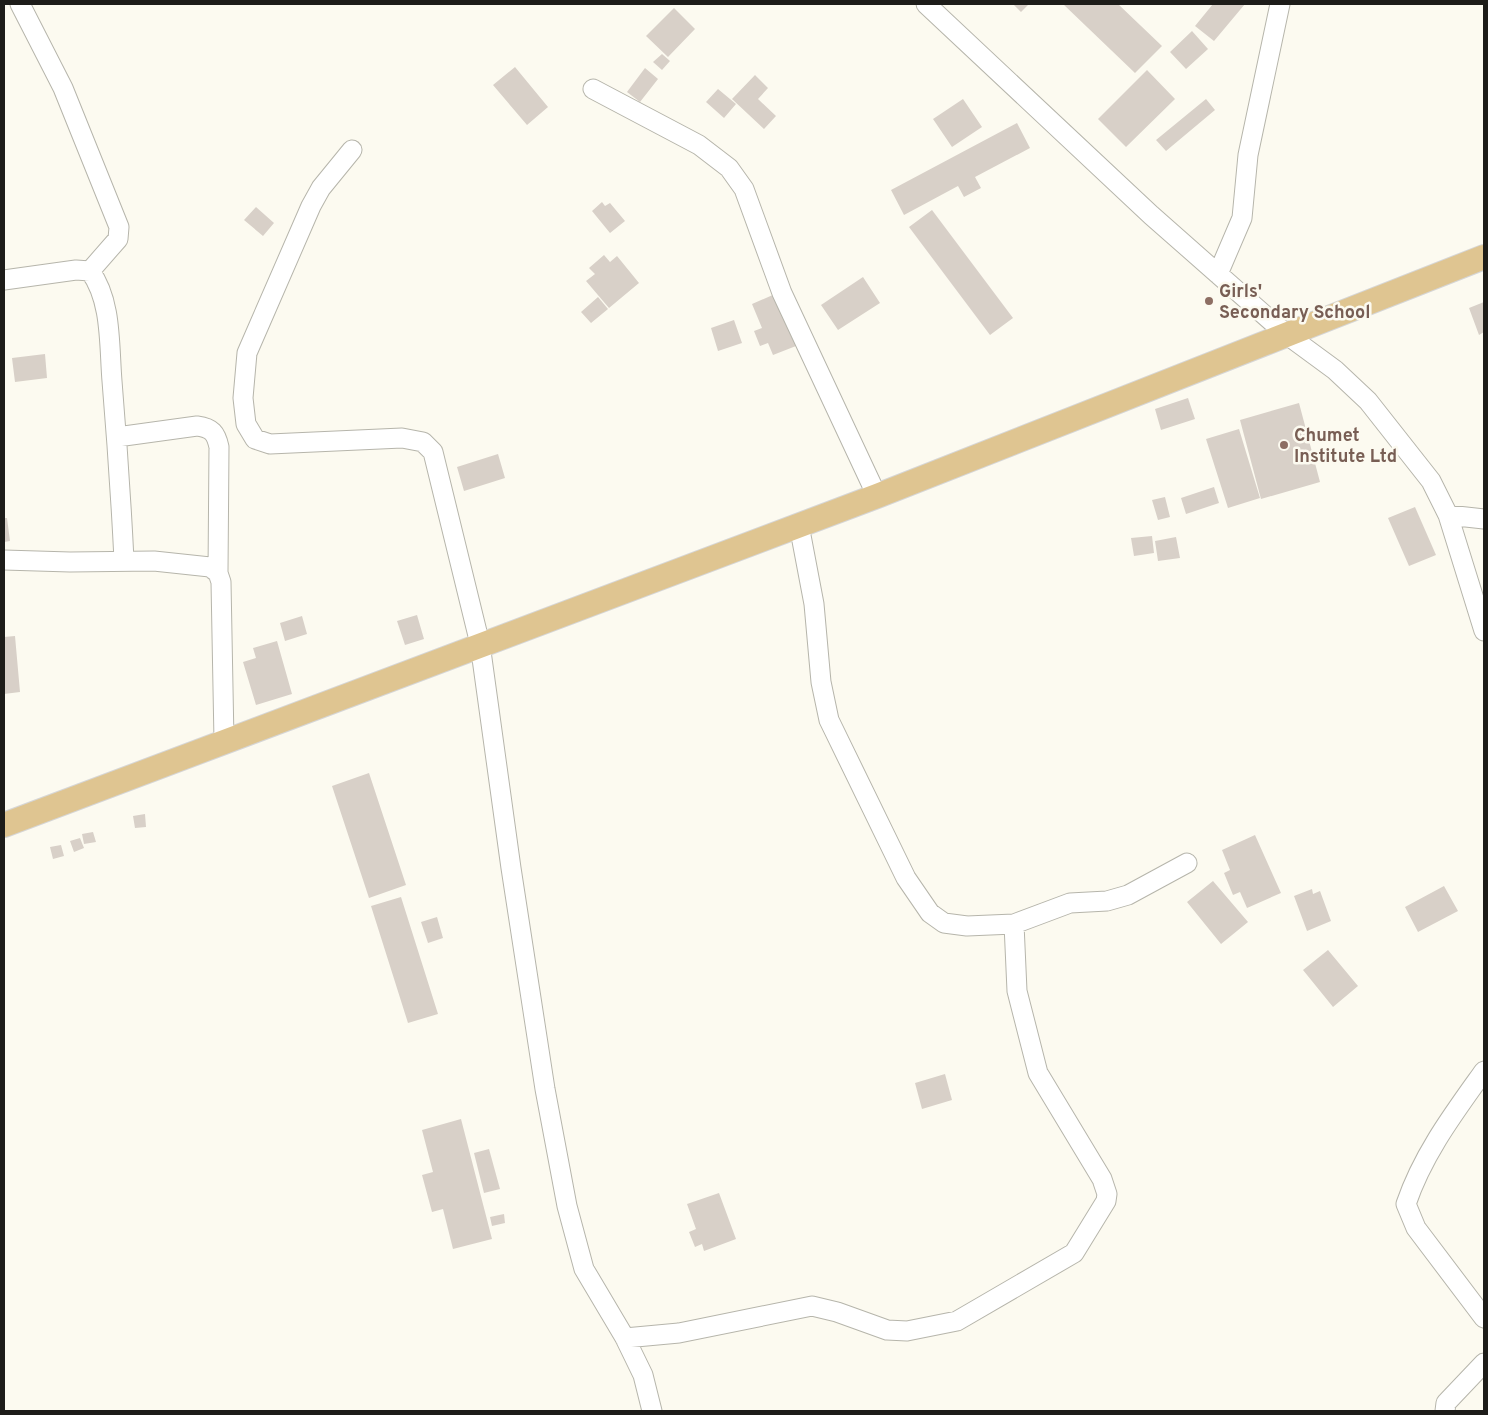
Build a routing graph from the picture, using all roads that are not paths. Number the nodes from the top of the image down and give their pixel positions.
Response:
1 (20, 4) edge
2 (926, 4) edge
3 (1280, 4) edge
4 (593, 89) dead end
5 (352, 150) dead end
6 (1484, 257) edge
7 (90, 271) junction
8 (1218, 274) junction
9 (4, 280) edge
10 (1286, 334) junction
11 (117, 437) junction
12 (877, 496) junction
13 (1448, 515) junction
14 (1484, 520) edge
15 (799, 525) junction
16 (4, 560) edge
17 (124, 560) junction
18 (218, 573) junction
19 (1484, 631) edge
20 (480, 644) junction
21 (224, 741) junction
22 (4, 825) edge
23 (1187, 863) dead end
24 (1014, 924) junction
25 (1484, 1071) edge
26 (1484, 1318) edge
27 (626, 1338) junction
28 (1484, 1363) edge
29 (652, 1411) edge
30 (1445, 1411) edge

1 - 7 street
2 - 8 street
3 - 8 street
4 - 12 street
5 - 20 street
6 - 10 main road
7 - 9 street
7 - 11 street
8 - 10 street
10 - 12 main road
10 - 13 street
11 - 17 street
11 - 18 street
12 - 15 main road
13 - 14 street
13 - 19 street
15 - 20 main road
15 - 24 street
16 - 17 street
17 - 18 street
18 - 21 street
20 - 21 main road
20 - 27 street
21 - 22 main road
23 - 24 street
24 - 27 street
25 - 26 street
27 - 29 street
28 - 30 street

